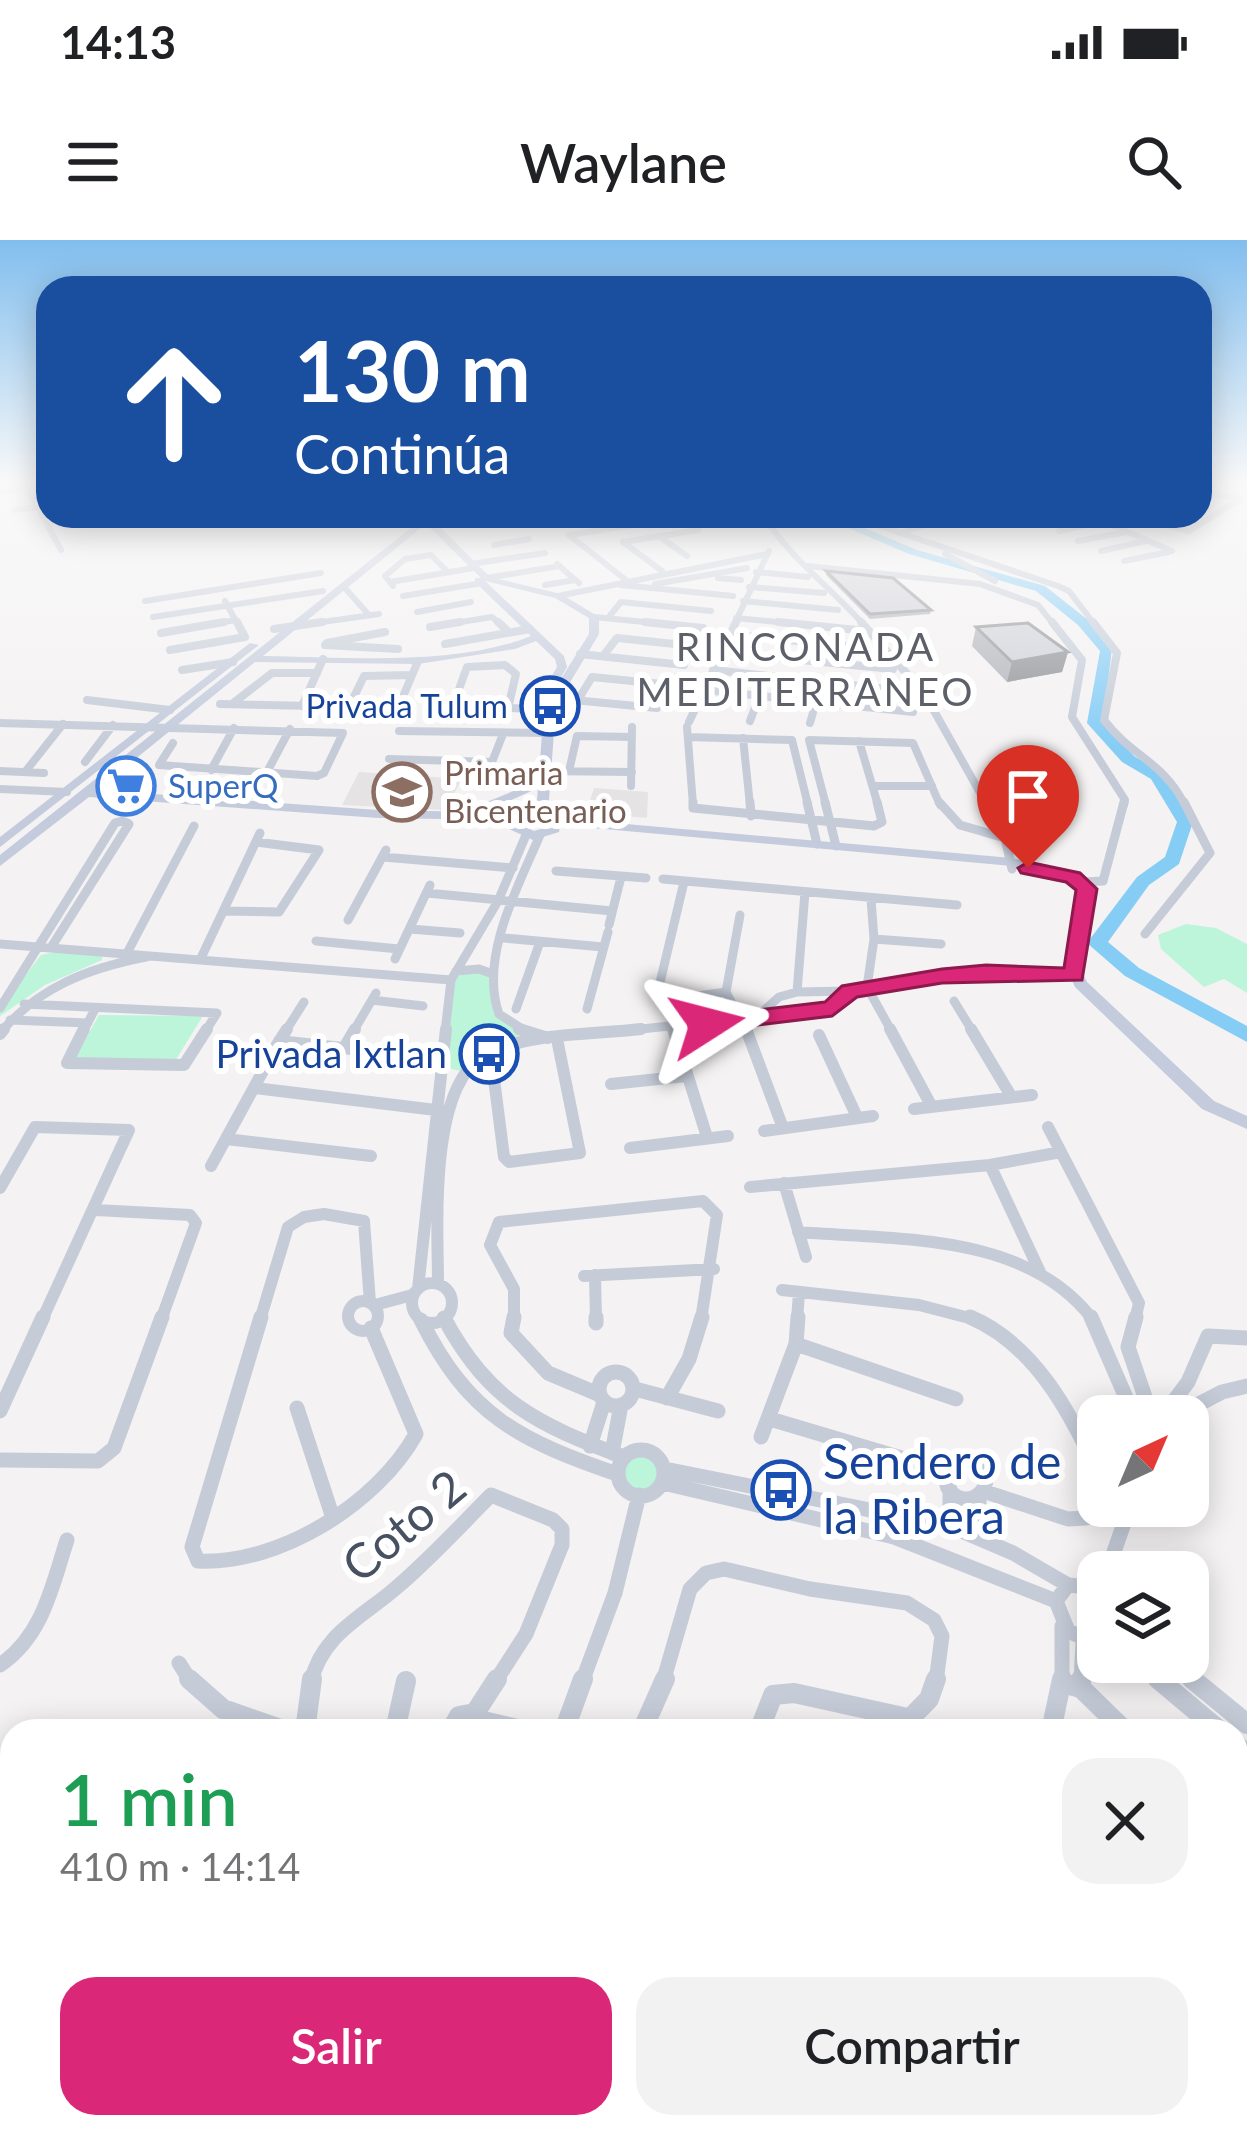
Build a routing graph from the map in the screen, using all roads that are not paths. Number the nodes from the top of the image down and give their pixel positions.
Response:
1 (358, 570) edge
2 (365, 570) edge
3 (392, 570) edge
4 (399, 570) edge
5 (446, 570) edge
6 (459, 570) edge
7 (474, 570) edge
8 (540, 570) edge
9 (564, 570) edge
10 (613, 570) edge
11 (661, 570) edge
12 (677, 570) edge
13 (752, 570) junction
14 (762, 570) edge
15 (808, 570) edge
16 (824, 570) edge
17 (966, 570) edge
18 (1003, 570) edge
19 (448, 572) junction
20 (664, 572) junction
21 (321, 573) dead end
22 (699, 577) junction
23 (408, 579) junction
24 (626, 580) junction
25 (741, 580) dead end
26 (344, 581) junction
27 (614, 584) junction
28 (492, 585) junction
29 (545, 585) dead end
30 (457, 587) junction
31 (642, 587) junction
32 (749, 587) junction
33 (396, 589) junction
34 (218, 590) junction
35 (323, 591) junction
36 (824, 593) dead end
37 (1015, 593) junction
38 (558, 596) junction
39 (733, 596) dead end
40 (743, 601) junction
41 (227, 606) junction
42 (838, 610) dead end
43 (153, 616) junction
44 (602, 618) junction
45 (736, 618) junction
46 (236, 620) junction
47 (294, 628) junction
48 (274, 629) junction
49 (868, 631) junction
50 (509, 632) junction
51 (161, 633) junction
52 (534, 633) junction
53 (729, 634) junction
54 (515, 646) junction
55 (398, 649) junction
56 (875, 649) dead end
57 (551, 650) junction
58 (720, 652) junction
59 (580, 654) junction
60 (600, 656) junction
61 (256, 659) junction
62 (323, 659) junction
63 (175, 660) junction
64 (414, 661) junction
65 (232, 662) junction
66 (893, 669) dead end
67 (712, 670) junction
68 (317, 673) junction
69 (679, 674) junction
70 (411, 675) junction
71 (260, 683) junction
72 (837, 683) junction
73 (188, 685) dead end
74 (704, 690) junction
75 (924, 693) junction
76 (759, 697) junction
77 (577, 698) junction
78 (87, 700) dead end
79 (815, 702) junction
80 (542, 703) junction
81 (220, 704) dead end
82 (232, 704) junction
83 (253, 704) junction
84 (832, 704) junction
85 (509, 705) junction
86 (302, 706) junction
87 (314, 706) dead end
88 (399, 706) junction
89 (412, 706) dead end
90 (436, 706) dead end
91 (453, 706) junction
92 (170, 710) junction
93 (913, 712) dead end
94 (750, 721) dead end
95 (0, 723) edge
96 (810, 723) dead end
97 (62, 724) junction
98 (112, 725) junction
99 (149, 726) junction
100 (172, 727) junction
101 (234, 728) junction
102 (290, 729) junction
103 (688, 729) junction
104 (502, 736) junction
105 (536, 736) junction
106 (743, 738) junction
107 (859, 741) junction
108 (173, 743) dead end
109 (85, 762) dead end
110 (544, 768) junction
111 (566, 769) junction
112 (211, 770) junction
113 (0, 771) edge
114 (25, 772) junction
115 (267, 772) junction
116 (632, 772) junction
117 (44, 773) dead end
118 (631, 786) dead end
119 (874, 786) junction
120 (932, 786) junction
121 (83, 788) junction
122 (532, 788) junction
123 (0, 789) edge
124 (378, 814) junction
125 (435, 815) junction
126 (751, 816) junction
127 (814, 822) junction
128 (827, 823) junction
129 (535, 824) junction
130 (194, 826) dead end
131 (1005, 838) junction
132 (0, 843) edge
133 (817, 844) junction
134 (836, 846) junction
135 (955, 860) junction
136 (0, 862) edge
137 (1018, 867) junction
138 (513, 868) junction
139 (556, 871) dead end
140 (621, 877) junction
141 (646, 878) dead end
142 (663, 879) dead end
143 (684, 881) junction
144 (1083, 882) junction
145 (805, 892) junction
146 (871, 899) junction
147 (505, 901) junction
148 (957, 905) dead end
149 (612, 910) junction
150 (224, 911) junction
151 (740, 915) dead end
152 (348, 920) dead end
153 (410, 929) junction
154 (460, 933) dead end
155 (1145, 934) dead end
156 (504, 938) junction
157 (874, 939) junction
158 (316, 941) dead end
159 (540, 942) junction
160 (941, 944) dead end
161 (52, 946) junction
162 (603, 947) junction
163 (0, 948) edge
164 (35, 949) junction
165 (125, 956) junction
166 (201, 958) junction
167 (494, 974) junction
168 (453, 975) junction
169 (1074, 975) junction
170 (867, 987) junction
171 (850, 991) junction
172 (726, 992) junction
173 (797, 992) junction
174 (954, 1001) dead end
175 (304, 1002) dead end
176 (24, 1004) junction
177 (423, 1006) dead end
178 (0, 1008) edge
179 (95, 1009) junction
180 (516, 1009) dead end
181 (587, 1009) dead end
182 (760, 1014) junction
183 (10, 1020) junction
184 (742, 1020) junction
185 (88, 1023) junction
186 (671, 1028) junction
187 (520, 1030) junction
188 (0, 1034) edge
189 (819, 1035) dead end
190 (554, 1039) junction
191 (279, 1041) junction
192 (514, 1045) junction
193 (344, 1048) junction
194 (443, 1063) junction
195 (466, 1069) junction
196 (687, 1076) junction
197 (494, 1079) dead end
198 (611, 1084) dead end
199 (255, 1088) junction
200 (1032, 1095) dead end
201 (1011, 1096) junction
202 (932, 1107) junction
203 (914, 1109) dead end
204 (446, 1111) junction
205 (873, 1116) dead end
206 (857, 1117) junction
207 (1247, 1123) edge
208 (1048, 1126) dead end
209 (783, 1128) junction
210 (764, 1131) dead end
211 (728, 1136) dead end
212 (707, 1137) junction
213 (226, 1139) junction
214 (630, 1148) dead end
215 (1061, 1153) junction
216 (370, 1156) dead end
217 (990, 1165) junction
218 (211, 1166) dead end
219 (784, 1184) junction
220 (750, 1187) dead end
221 (0, 1188) edge
222 (96, 1210) junction
223 (798, 1232) junction
224 (806, 1257) dead end
225 (714, 1270) junction
226 (1040, 1273) junction
227 (438, 1284) junction
228 (782, 1290) dead end
229 (799, 1293) junction
230 (415, 1303) junction
231 (374, 1314) junction
232 (444, 1318) junction
233 (596, 1323) dead end
234 (1101, 1335) junction
235 (1128, 1336) junction
236 (1247, 1338) edge
237 (796, 1344) junction
238 (1247, 1386) edge
239 (635, 1388) junction
240 (1130, 1395) edge
241 (1136, 1395) edge
242 (1182, 1395) edge
243 (1209, 1398) edge
244 (667, 1399) junction
245 (956, 1399) dead end
246 (608, 1400) junction
247 (297, 1408) dead end
248 (0, 1411) edge
249 (718, 1411) dead end
250 (770, 1419) junction
251 (1077, 1433) edge
252 (761, 1437) dead end
253 (590, 1447) junction
254 (0, 1460) edge
255 (617, 1461) junction
256 (945, 1471) junction
257 (664, 1476) junction
258 (950, 1489) junction
259 (982, 1494) junction
260 (639, 1495) junction
261 (332, 1515) junction
262 (1077, 1518) edge
263 (950, 1526) junction
264 (979, 1537) junction
265 (68, 1540) dead end
266 (1077, 1584) edge
267 (1069, 1585) junction
268 (1056, 1601) junction
269 (1062, 1624) junction
270 (1077, 1634) edge
271 (179, 1663) dead end
272 (0, 1665) edge
273 (406, 1681) dead end
274 (1062, 1683) junction
275 (1083, 1683) edge
276 (1162, 1683) edge
277 (1197, 1683) edge
278 (1082, 1688) junction
279 (252, 1719) edge
280 (306, 1719) edge
281 (397, 1719) edge
282 (482, 1719) edge
283 (568, 1719) edge
284 (647, 1719) edge
285 (764, 1719) edge
286 (884, 1719) edge
287 (909, 1719) edge
288 (1054, 1719) edge
289 (1113, 1719) edge
290 (1206, 1719) edge
291 (1241, 1719) edge

1 - 26 street
2 - 26 street
3 - 33 street
4 - 23 street
5 - 19 street
6 - 19 street
7 - 28 street
8 - 28 street
9 - 29 street
10 - 24 street
11 - 20 street
12 - 20 street
13 - 14 street
13 - 22 street
13 - 32 street
15 - 49 street
16 - 37 street
17 - 37 street
18 - 155 street
19 - 23 street
20 - 24 street
21 - 34 street
22 - 25 street
22 - 31 street
23 - 33 street
24 - 27 street
26 - 35 street
26 - 47 street
26 - 47 street
27 - 31 street
27 - 38 street
28 - 30 street
28 - 38 street
28 - 52 street
30 - 33 street
30 - 33 street
31 - 39 street
32 - 36 street
32 - 40 street
34 - 41 street
34 - 43 street
35 - 41 street
35 - 48 street
37 - 144 street
38 - 44 street
40 - 42 street
40 - 45 street
41 - 43 street
41 - 46 street
43 - 51 street
44 - 44 street
44 - 59 street
45 - 49 street
45 - 53 street
46 - 51 street
46 - 63 street
47 - 48 street
47 - 61 street
48 - 65 street
49 - 75 street
50 - 50 street
50 - 52 street
51 - 63 street
52 - 54 street
52 - 57 street
53 - 56 street
53 - 58 street
54 - 57 street
54 - 64 street
55 - 55 street
55 - 64 street
57 - 59 street
57 - 80 street
58 - 66 street
58 - 67 street
59 - 60 street
59 - 80 street
60 - 69 street
60 - 69 street
61 - 62 street
61 - 65 street
61 - 100 street
62 - 64 street
62 - 68 street
63 - 65 street
63 - 73 street
64 - 70 street
65 - 92 street
67 - 72 street
67 - 74 street
68 - 71 street
68 - 86 street
69 - 77 street
69 - 77 street
70 - 88 street
70 - 88 street
71 - 82 street
71 - 83 street
72 - 75 street
72 - 84 street
74 - 76 street
74 - 103 street
75 - 131 street
76 - 79 street
76 - 94 street
77 - 80 street
78 - 92 street
79 - 84 street
79 - 96 street
80 - 85 street
80 - 105 street
81 - 82 street
82 - 83 street
83 - 86 street
84 - 93 street
85 - 91 street
85 - 91 street
86 - 87 street
88 - 89 street
90 - 91 street
92 - 99 street
95 - 97 street
97 - 98 street
97 - 114 street
98 - 99 street
98 - 109 street
99 - 100 street
99 - 121 street
100 - 101 street
100 - 121 street
101 - 102 street
101 - 112 street
102 - 115 street
102 - 115 street
103 - 106 street
103 - 126 street
104 - 104 street
104 - 105 street
105 - 110 street
105 - 122 street
106 - 126 street
106 - 127 street
107 - 119 street
107 - 120 street
107 - 128 street
108 - 112 street
110 - 111 street
110 - 129 street
111 - 116 street
111 - 116 street
112 - 115 street
113 - 114 street
114 - 117 street
116 - 118 street
119 - 120 street
119 - 128 street
120 - 131 street
121 - 123 street
121 - 124 street
121 - 132 street
121 - 136 street
122 - 125 street
122 - 129 street
124 - 125 street
124 - 129 street
125 - 129 street
126 - 127 street
127 - 128 street
127 - 133 street
128 - 134 street
129 - 133 street
129 - 135 street
129 - 138 street
129 - 147 street
130 - 165 street
131 - 137 street
133 - 134 street
134 - 135 street
135 - 137 street
137 - 144 street
138 - 147 street
138 - 152 street
139 - 140 street
140 - 141 street
140 - 149 street
142 - 143 street
143 - 145 street
143 - 172 street
144 - 169 street
145 - 146 street
145 - 173 street
146 - 148 street
146 - 157 street
147 - 149 street
147 - 153 street
147 - 156 street
147 - 168 street
149 - 162 street
150 - 150 street
150 - 166 street
151 - 172 street
153 - 154 street
153 - 158 street
156 - 159 street
156 - 167 street
157 - 160 street
157 - 170 street
159 - 162 street
159 - 180 street
161 - 164 street
161 - 164 street
161 - 165 street
162 - 181 street
163 - 164 street
164 - 178 street
165 - 166 street
165 - 176 street
166 - 168 street
167 - 168 street
167 - 187 street
168 - 194 street
169 - 170 street
169 - 207 street
170 - 171 street
170 - 202 street
171 - 173 street
171 - 182 street
172 - 184 street
173 - 182 street
174 - 201 street
175 - 191 street
176 - 179 street
176 - 183 street
177 - 193 street
179 - 185 street
179 - 185 street
182 - 184 street
183 - 185 street
183 - 188 street
184 - 186 street
184 - 209 street
186 - 190 street
186 - 196 street
187 - 190 street
187 - 192 street
189 - 206 street
190 - 192 street
190 - 197 street
191 - 193 street
191 - 199 street
192 - 195 street
193 - 194 street
194 - 195 street
194 - 204 street
195 - 204 street
196 - 198 street
196 - 212 street
199 - 204 street
199 - 213 street
200 - 201 street
201 - 202 street
202 - 203 street
204 - 227 street
204 - 230 street
205 - 206 street
206 - 209 street
208 - 215 street
209 - 210 street
211 - 212 street
212 - 214 street
213 - 216 street
213 - 218 street
215 - 217 street
215 - 235 street
217 - 219 street
217 - 226 street
219 - 220 street
219 - 223 street
221 - 222 street
222 - 248 street
222 - 254 street
223 - 224 street
223 - 226 street
225 - 233 street
225 - 244 street
225 - 246 street
226 - 234 street
227 - 230 street
227 - 232 street
228 - 229 street
229 - 237 street
229 - 251 street
230 - 231 street
230 - 232 street
230 - 255 street
231 - 261 street
231 - 261 street
232 - 253 street
234 - 235 street
234 - 240 street
235 - 241 street
236 - 242 street
237 - 245 street
237 - 250 street
238 - 243 street
239 - 244 street
239 - 246 street
239 - 246 street
244 - 249 street
246 - 253 street
246 - 255 street
247 - 261 street
250 - 252 street
250 - 256 street
253 - 255 street
255 - 257 street
255 - 260 street
256 - 258 street
256 - 259 street
257 - 260 street
257 - 263 street
257 - 268 street
258 - 259 street
258 - 263 street
259 - 262 street
259 - 264 street
260 - 283 street
263 - 264 street
264 - 267 street
265 - 272 street
266 - 267 street
267 - 268 street
268 - 269 street
269 - 270 street
269 - 274 street
271 - 279 street
273 - 281 street
274 - 278 street
274 - 288 street
275 - 278 street
276 - 290 street
277 - 291 street
278 - 289 street
280 - 282 street, Coto 2
284 - 287 street
285 - 286 street

